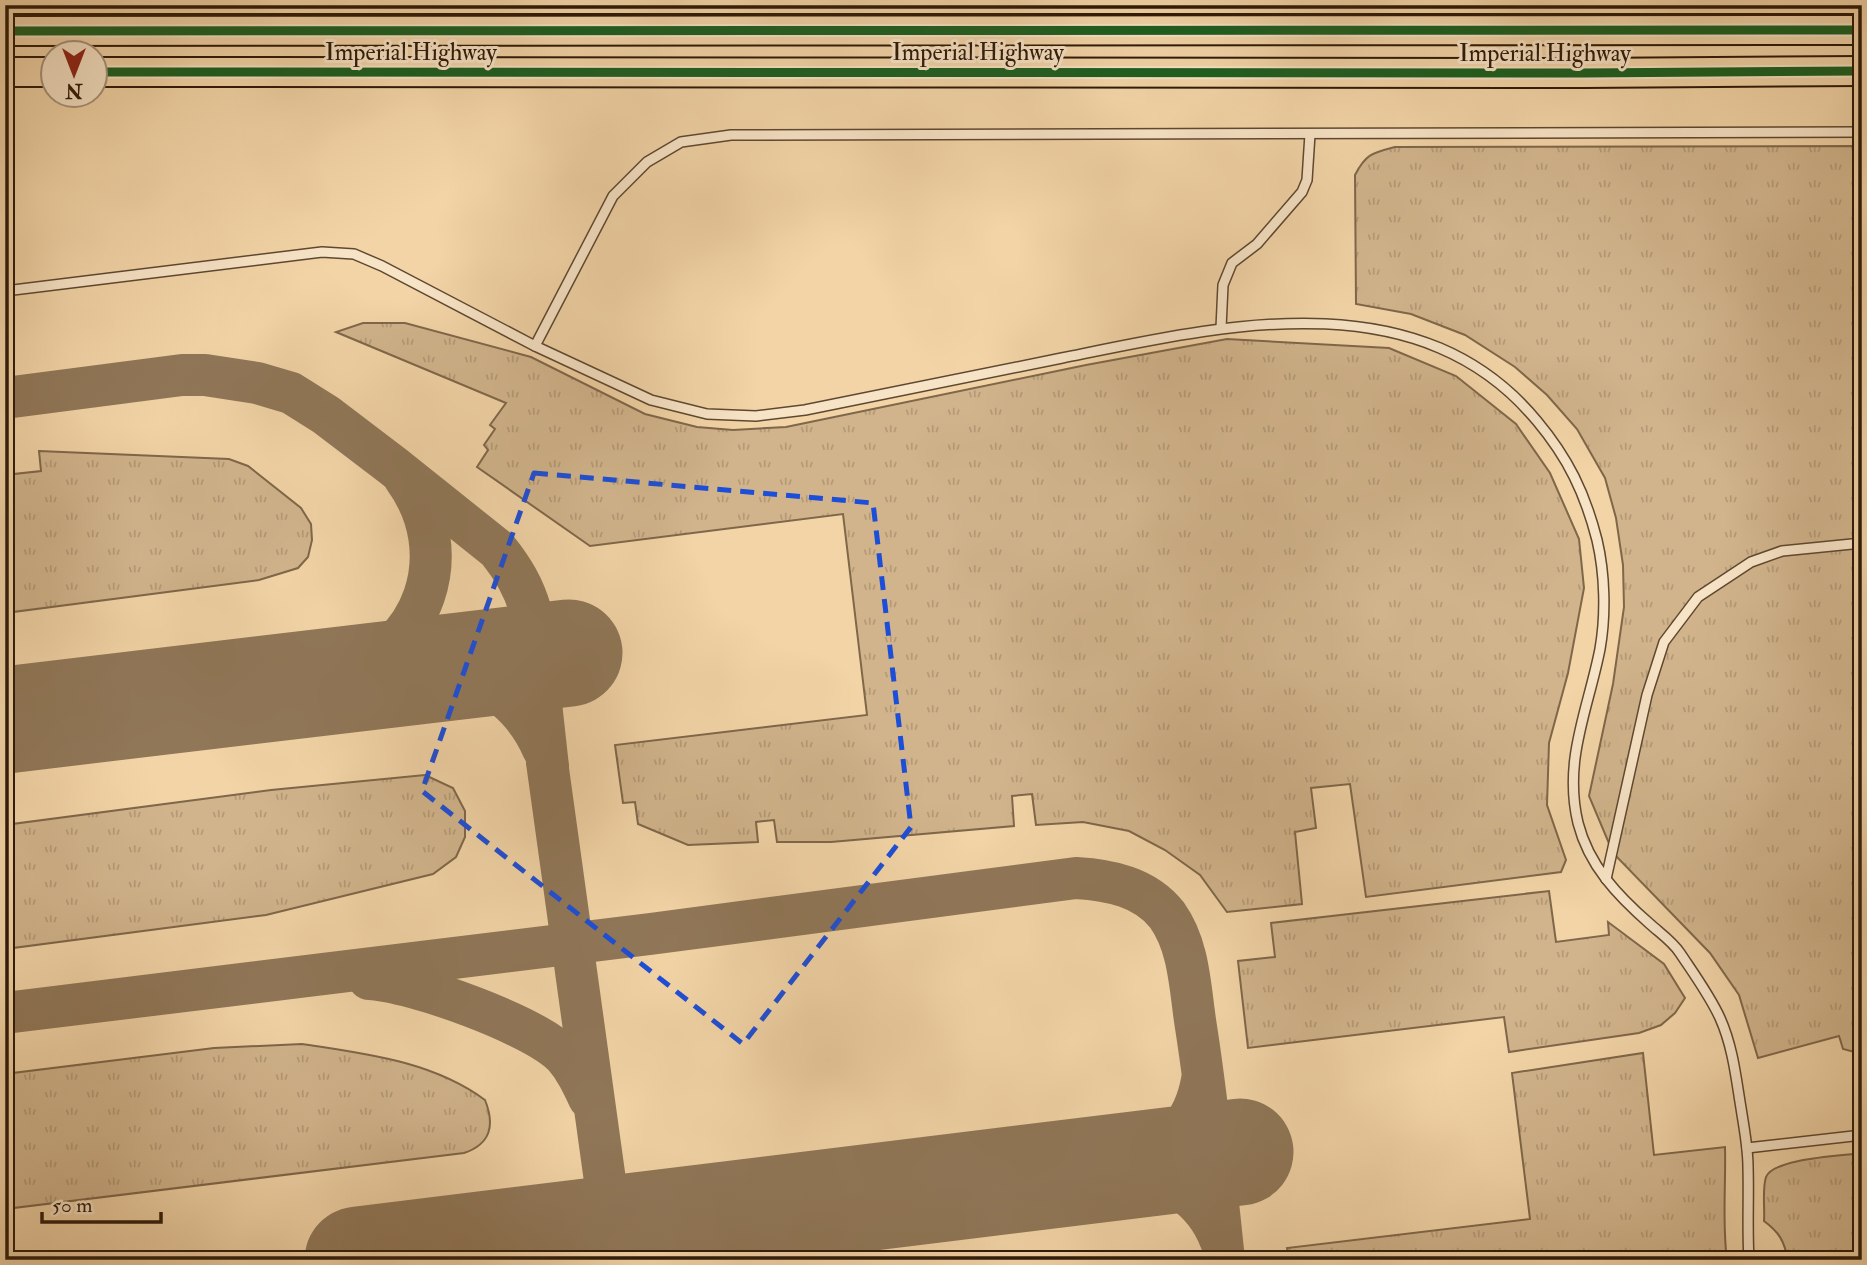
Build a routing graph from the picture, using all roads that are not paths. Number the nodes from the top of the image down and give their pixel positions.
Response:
1 (5, 24) edge
2 (1862, 30) edge
3 (5, 31) edge
4 (56, 31) junction
5 (1862, 59) edge
6 (1781, 71) junction
7 (1862, 71) edge
8 (5, 72) edge
9 (38, 72) edge
10 (108, 72) edge
11 (1862, 132) edge
12 (1310, 134) junction
13 (5, 291) edge
14 (1221, 328) junction
15 (535, 346) junction
16 (1862, 542) edge
17 (1606, 880) junction
18 (1862, 1135) edge
19 (1747, 1148) junction
20 (1749, 1260) edge

1 - 4 main road
2 - 4 main road, Imperial Highway
3 - 4 main road, Imperial Highway
5 - 6 main road
6 - 7 main road, Imperial Highway
6 - 10 main road, Imperial Highway
8 - 9 main road
11 - 12 lane
12 - 14 lane
12 - 15 lane
13 - 15 lane
14 - 15 lane
14 - 17 lane
16 - 17 lane
17 - 19 lane
18 - 19 lane
19 - 20 lane

